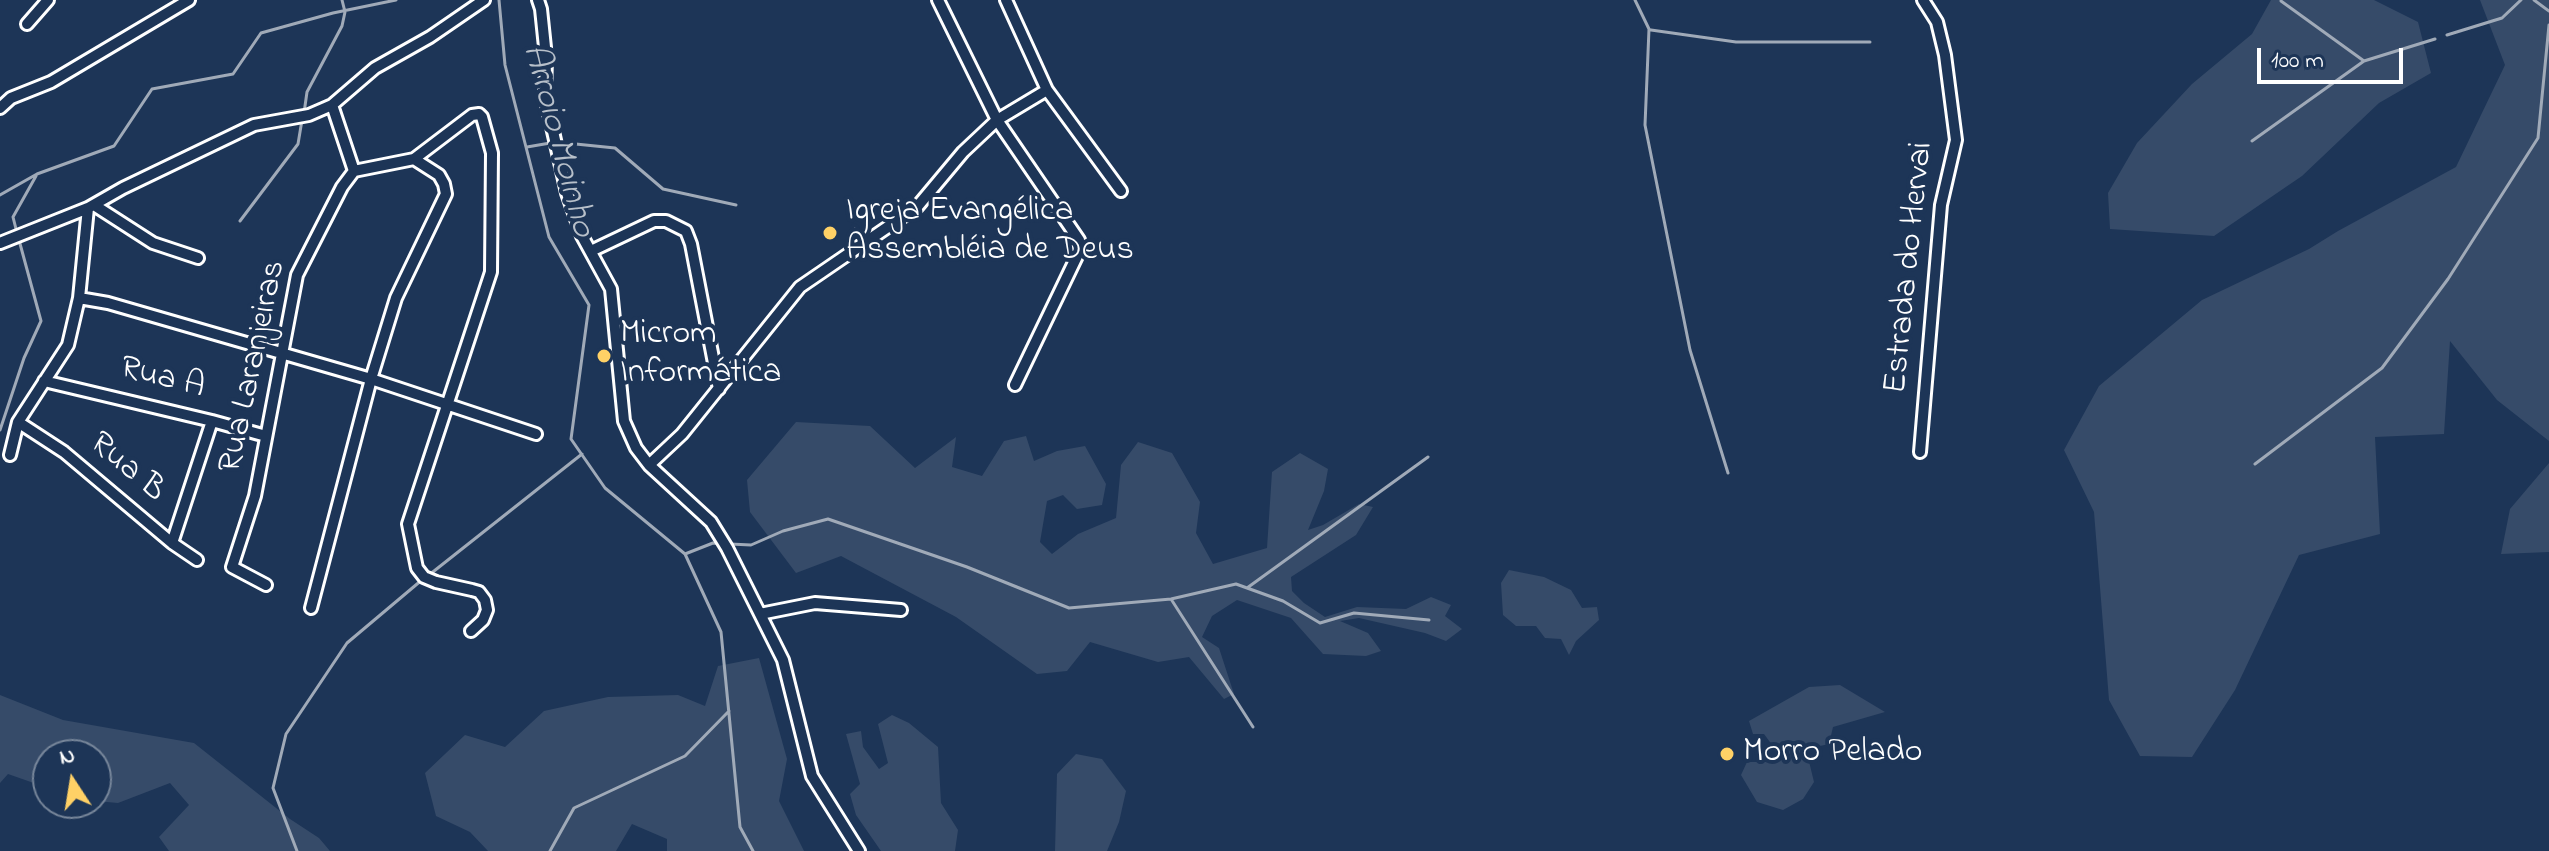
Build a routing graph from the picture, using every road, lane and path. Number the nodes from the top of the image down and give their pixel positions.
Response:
1 (48, 0) edge
2 (189, 0) edge
3 (484, 0) edge
4 (538, 0) edge
5 (938, 0) edge
6 (1006, 0) edge
7 (1923, 0) edge
8 (27, 24) dead end
9 (1047, 90) junction
10 (332, 105) junction
11 (0, 108) edge
12 (997, 120) junction
13 (414, 159) junction
14 (354, 171) junction
15 (1121, 191) dead end
16 (91, 206) junction
17 (0, 243) edge
18 (591, 251) junction
19 (198, 258) dead end
20 (79, 298) junction
21 (282, 353) junction
22 (371, 379) junction
23 (44, 381) junction
24 (1015, 385) dead end
25 (719, 389) junction
26 (448, 403) junction
27 (212, 421) junction
28 (18, 422) junction
29 (536, 434) dead end
30 (266, 436) junction
31 (1920, 452) dead end
32 (10, 455) dead end
33 (649, 465) junction
34 (172, 543) junction
35 (197, 560) dead end
36 (266, 585) dead end
37 (311, 608) dead end
38 (901, 610) dead end
39 (760, 614) junction
40 (471, 631) dead end
41 (859, 851) edge

1 - 8 street
2 - 11 street
3 - 10 street
4 - 18 street
5 - 12 street
6 - 9 street
7 - 31 street, Estrada do Hervai
9 - 12 street
9 - 15 street
10 - 14 street
10 - 16 street
12 - 24 street
12 - 25 street
13 - 14 street
13 - 22 street
13 - 26 street
14 - 21 street, Rua Laranjeiras
16 - 17 street
16 - 19 street
16 - 20 street
18 - 25 street
18 - 33 street
20 - 21 street
20 - 23 street
21 - 22 street
21 - 30 street, Rua Laranjeiras
22 - 26 street
22 - 37 street
23 - 27 street, Rua A
23 - 28 street
25 - 33 street
26 - 29 street
26 - 40 street
27 - 30 street, Rua A
27 - 34 street
28 - 32 street
28 - 34 street, Rua B
30 - 36 street, Rua Laranjeiras
33 - 39 street
34 - 35 street, Rua B
38 - 39 street
39 - 41 street

